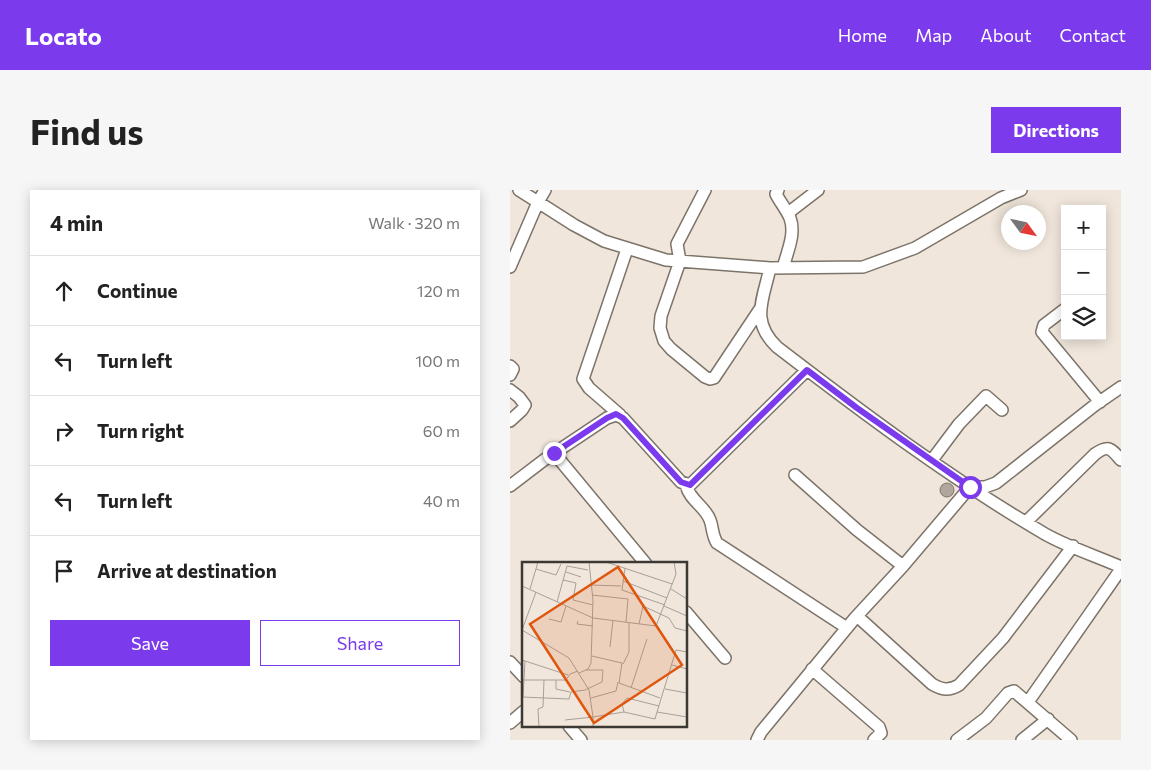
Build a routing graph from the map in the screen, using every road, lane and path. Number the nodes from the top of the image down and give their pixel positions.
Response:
1 (519, 190) edge
2 (545, 190) edge
3 (705, 190) edge
4 (778, 190) edge
5 (818, 190) edge
6 (1021, 190) edge
7 (538, 202) junction
8 (788, 213) junction
9 (626, 249) junction
10 (680, 261) junction
11 (510, 267) edge
12 (770, 268) junction
13 (783, 268) junction
14 (761, 308) junction
15 (1061, 312) edge
16 (510, 366) edge
17 (807, 370) junction
18 (510, 375) edge
19 (1121, 387) edge
20 (510, 390) edge
21 (1100, 402) junction
22 (1002, 410) dead end
23 (620, 415) junction
24 (510, 421) edge
25 (554, 453) junction
26 (932, 460) junction
27 (1121, 460) edge
28 (795, 476) dead end
29 (686, 485) junction
30 (510, 486) edge
31 (970, 487) junction
32 (1026, 522) junction
33 (1073, 546) junction
34 (644, 562) edge
35 (903, 566) junction
36 (1121, 568) edge
37 (688, 614) edge
38 (857, 616) junction
39 (847, 628) junction
40 (725, 658) dead end
41 (510, 662) edge
42 (812, 670) junction
43 (522, 675) edge
44 (1028, 702) junction
45 (522, 713) edge
46 (1048, 719) junction
47 (510, 723) edge
48 (571, 728) edge
49 (581, 740) edge
50 (757, 740) edge
51 (874, 740) edge
52 (957, 740) edge
53 (1022, 740) edge
54 (1071, 740) edge

1 - 7 street
2 - 7 street
3 - 10 street
4 - 8 street
5 - 8 street
6 - 13 street
7 - 9 street
7 - 11 street
8 - 13 street
9 - 10 street
9 - 23 street
10 - 12 street
10 - 14 street
12 - 13 street
12 - 14 street
14 - 17 street
15 - 21 street
16 - 18 street
17 - 26 street
17 - 29 street
19 - 21 street
20 - 24 street
21 - 31 street
22 - 26 street
23 - 25 street
23 - 29 street
25 - 30 street
25 - 34 street
26 - 31 street
27 - 32 street
28 - 35 street
29 - 39 street
31 - 32 street
31 - 35 street
32 - 33 street
33 - 36 street
33 - 38 street
35 - 38 street
36 - 44 street
37 - 40 street
38 - 39 street
39 - 42 street
41 - 43 street
42 - 50 street
42 - 51 street
44 - 46 street
44 - 52 street
45 - 47 street
46 - 53 street
46 - 54 street
48 - 49 street

